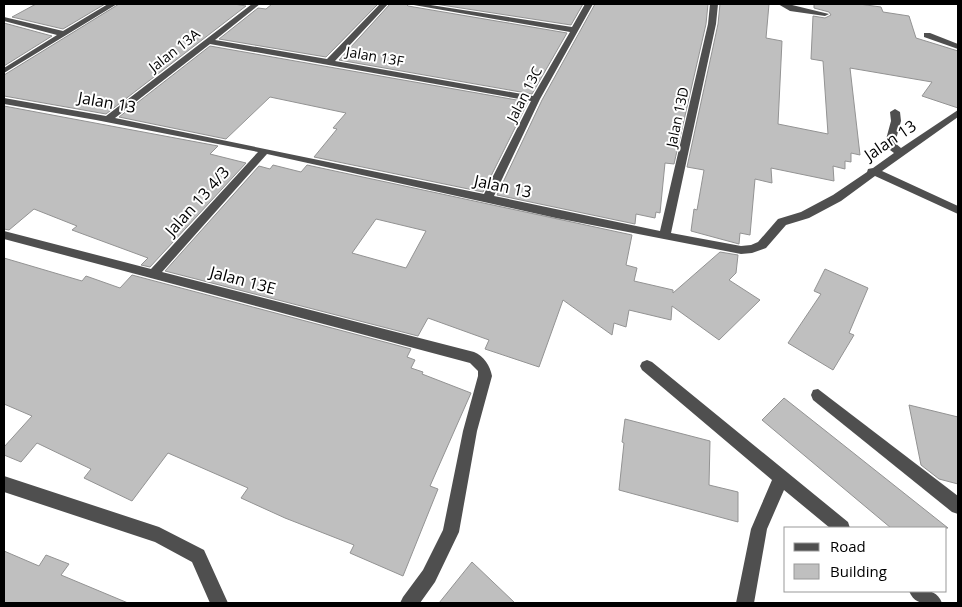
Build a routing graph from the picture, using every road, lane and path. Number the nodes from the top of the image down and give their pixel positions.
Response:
1 (113, 4) edge
2 (256, 4) edge
3 (384, 4) edge
4 (412, 4) edge
5 (589, 4) edge
6 (714, 4) edge
7 (782, 4) edge
8 (825, 14) dead end
9 (4, 19) edge
10 (574, 30) junction
11 (64, 34) junction
12 (927, 35) dead end
13 (209, 40) junction
14 (958, 47) edge
15 (329, 62) junction
16 (4, 71) edge
17 (536, 99) junction
18 (4, 101) edge
19 (895, 112) dead end
20 (957, 116) edge
21 (109, 118) junction
22 (264, 152) junction
23 (900, 152) junction
24 (872, 171) junction
25 (487, 199) junction
26 (958, 210) edge
27 (665, 235) junction
28 (4, 236) edge
29 (154, 273) junction
30 (647, 366) dead end
31 (818, 395) dead end
32 (781, 478) junction
33 (4, 484) edge
34 (958, 506) edge
35 (841, 527) edge
36 (919, 592) edge
37 (219, 603) edge
38 (409, 603) edge
39 (745, 603) edge
40 (933, 603) edge

1 - 11 street
2 - 13 street, Jalan 13A
3 - 15 street
4 - 10 street
5 - 10 street, Jalan 13C
6 - 27 street, Jalan 13D
7 - 8 street
9 - 11 street
10 - 17 street, Jalan 13C
11 - 16 street
12 - 14 street
13 - 15 street, Jalan 13F
13 - 21 street, Jalan 13A
15 - 17 street, Jalan 13F
17 - 25 street, Jalan 13C
18 - 21 street, Jalan 13
19 - 23 street
20 - 23 street, Jalan 13
21 - 22 street, Jalan 13
22 - 25 street, Jalan 13
22 - 29 street, Jalan 13 4/3
23 - 24 street, Jalan 13
24 - 26 street
24 - 27 street, Jalan 13
25 - 27 street, Jalan 13
28 - 29 street, Jalan 13E
29 - 38 street, Jalan 13E
30 - 32 street
31 - 34 street
32 - 35 street
32 - 39 street
33 - 37 street
36 - 40 street

